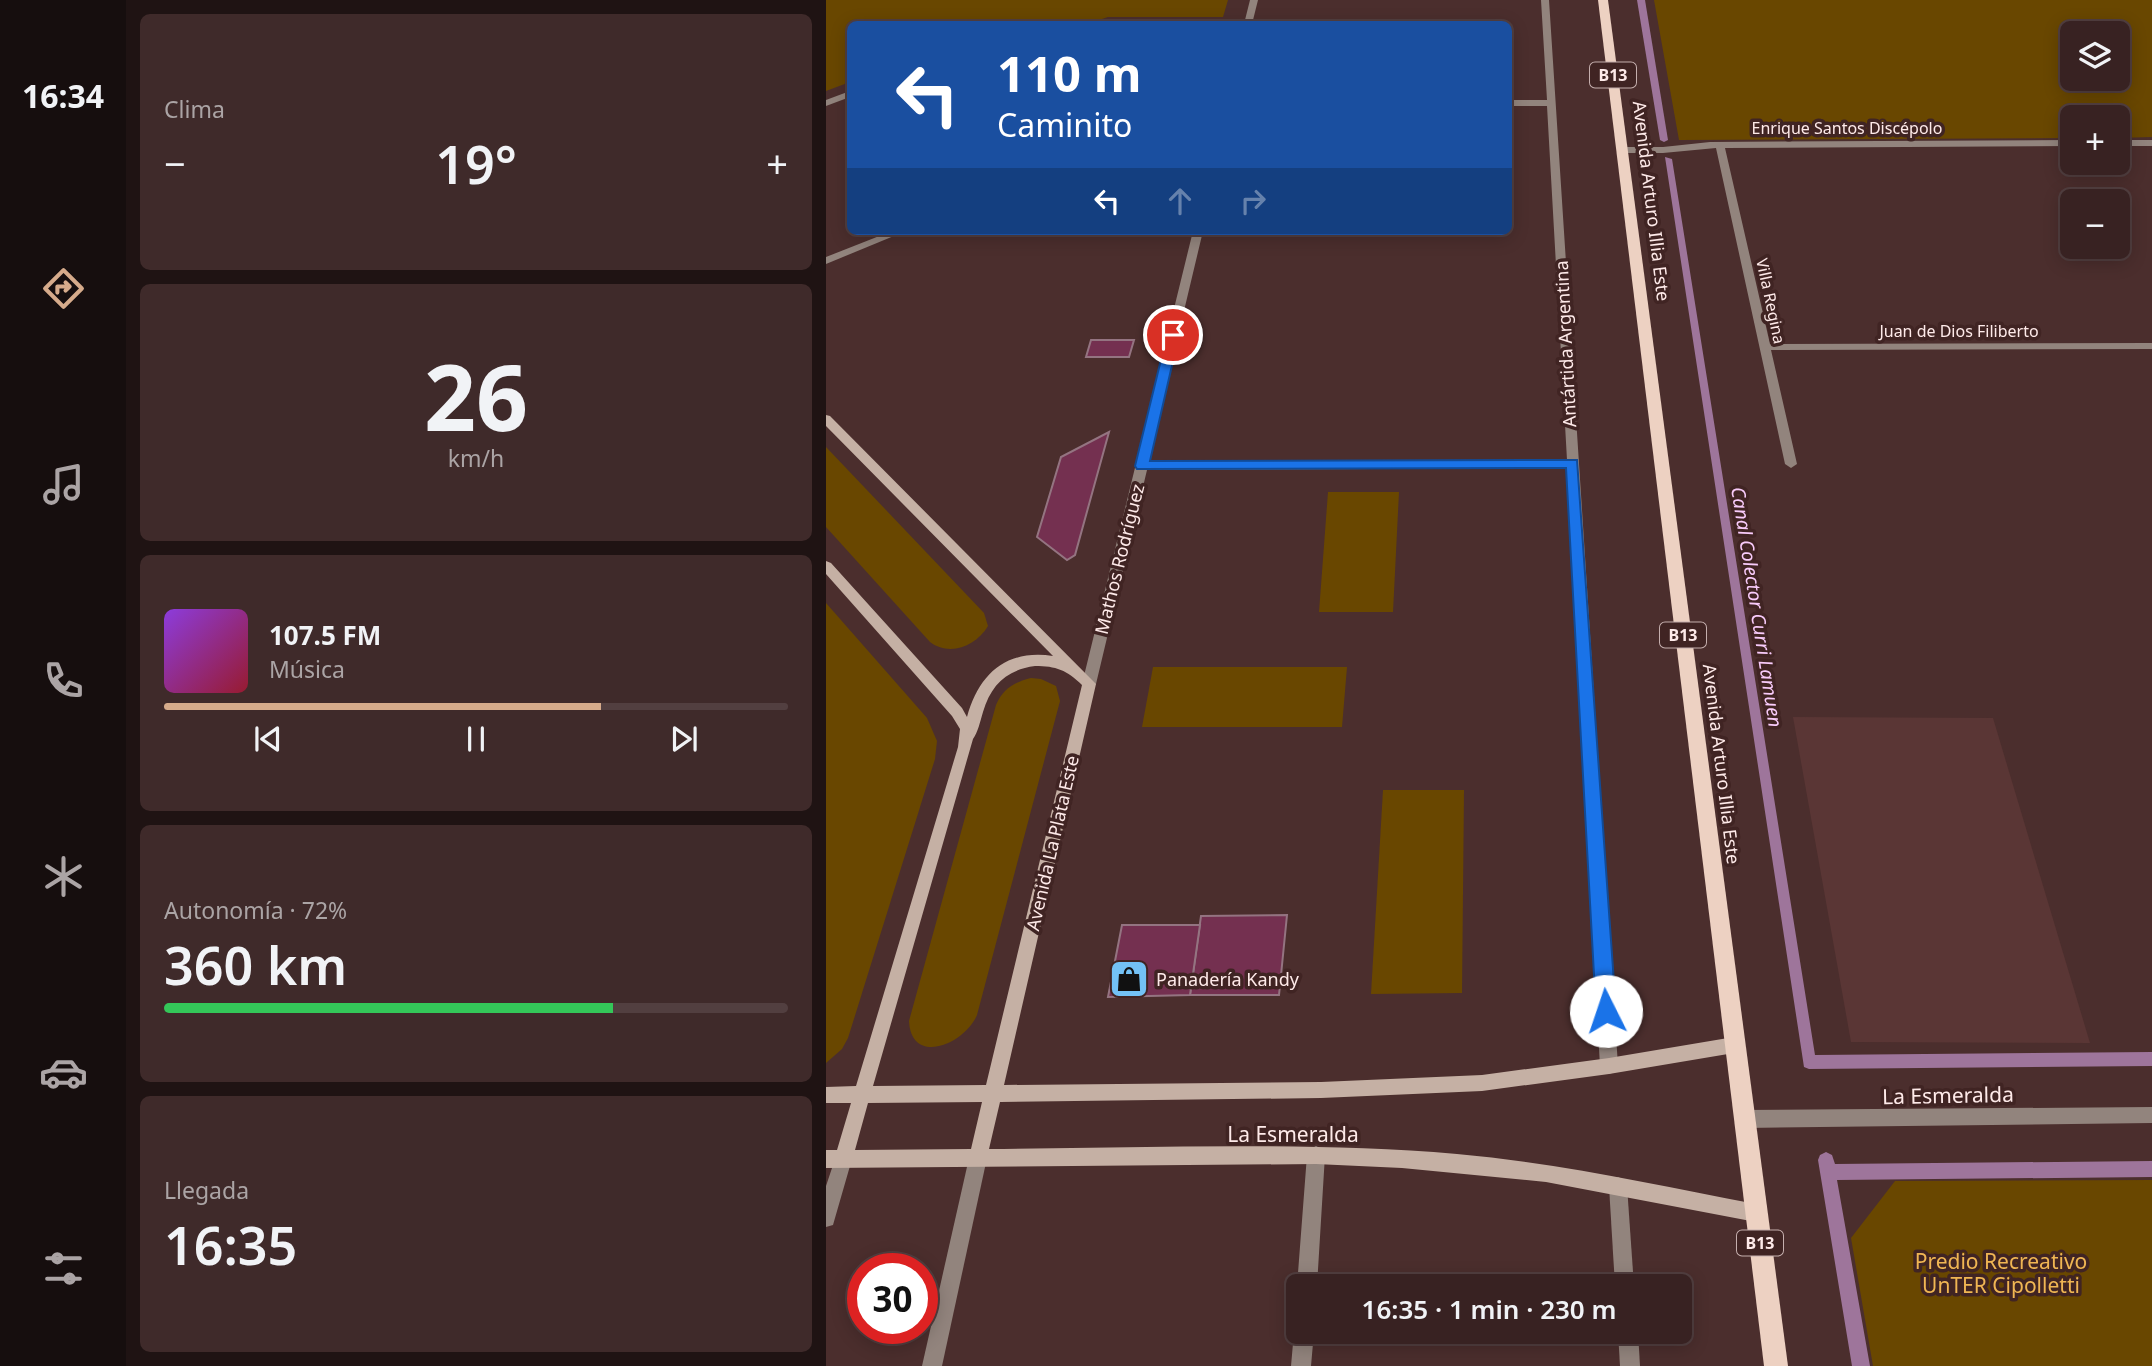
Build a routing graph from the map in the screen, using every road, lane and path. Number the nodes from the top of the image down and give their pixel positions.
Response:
1 (1254, 0) edge
2 (1545, 0) edge
3 (1603, 0) edge
4 (1249, 21) edge
5 (847, 95) edge
6 (826, 103) edge
7 (1512, 103) edge
8 (1551, 103) junction
9 (2060, 143) edge
10 (2130, 143) edge
11 (2152, 143) edge
12 (1720, 145) junction
13 (1623, 150) junction
14 (891, 235) edge
15 (1197, 235) edge
16 (826, 261) edge
17 (2152, 346) edge
18 (1765, 347) junction
19 (826, 419) edge
20 (1573, 464) junction
21 (1791, 464) dead end
22 (1142, 466) junction
23 (826, 566) edge
24 (1073, 667) junction
25 (1089, 684) junction
26 (965, 747) junction
27 (1734, 1045) junction
28 (1609, 1066) junction
29 (993, 1093) junction
30 (862, 1094) junction
31 (826, 1095) edge
32 (2152, 1115) edge
33 (1744, 1119) junction
34 (1316, 1155) junction
35 (978, 1158) junction
36 (834, 1159) edge
37 (1618, 1186) junction
38 (1756, 1213) junction
39 (826, 1218) edge
40 (1308, 1274) edge
41 (1624, 1274) edge
42 (1303, 1344) edge
43 (1629, 1344) edge
44 (932, 1366) edge
45 (1301, 1366) edge
46 (1630, 1366) edge
47 (1776, 1366) edge

1 - 4 street
2 - 8 street, Antártida Argentina
3 - 13 main road, Avenida Arturo Illia Este / B13
5 - 6 street
7 - 8 street
8 - 20 street, Antártida Argentina
9 - 12 street, Enrique Santos Discépolo
10 - 11 street
12 - 13 street, Enrique Santos Discépolo
12 - 18 street, Villa Regina
13 - 27 main road, Avenida Arturo Illia Este / B13
14 - 16 street
15 - 22 street, Mathos Rodríguez
17 - 18 street, Juan de Dios Filiberto
18 - 21 street, Villa Regina
19 - 24 main road
20 - 22 street
20 - 28 street, Antártida Argentina
22 - 25 street, Mathos Rodríguez
23 - 26 main road
24 - 25 main road
24 - 26 main road
25 - 29 main road, Avenida La Plata Este
26 - 30 main road
27 - 28 main road
27 - 33 main road, Avenida Arturo Illia Este / B13
28 - 29 main road
29 - 30 main road
29 - 35 main road, Avenida La Plata Este
30 - 31 main road
30 - 36 main road
32 - 33 street, La Esmeralda
33 - 38 main road, Avenida Arturo Illia Este / B13
34 - 35 main road, La Esmeralda
34 - 37 main road, La Esmeralda
34 - 40 street
35 - 36 main road, La Esmeralda
35 - 44 street, Avenida La Plata Este
36 - 39 street
37 - 38 main road, La Esmeralda
37 - 41 street
38 - 47 main road, Avenida Arturo Illia Este / B13
42 - 45 street
43 - 46 street

